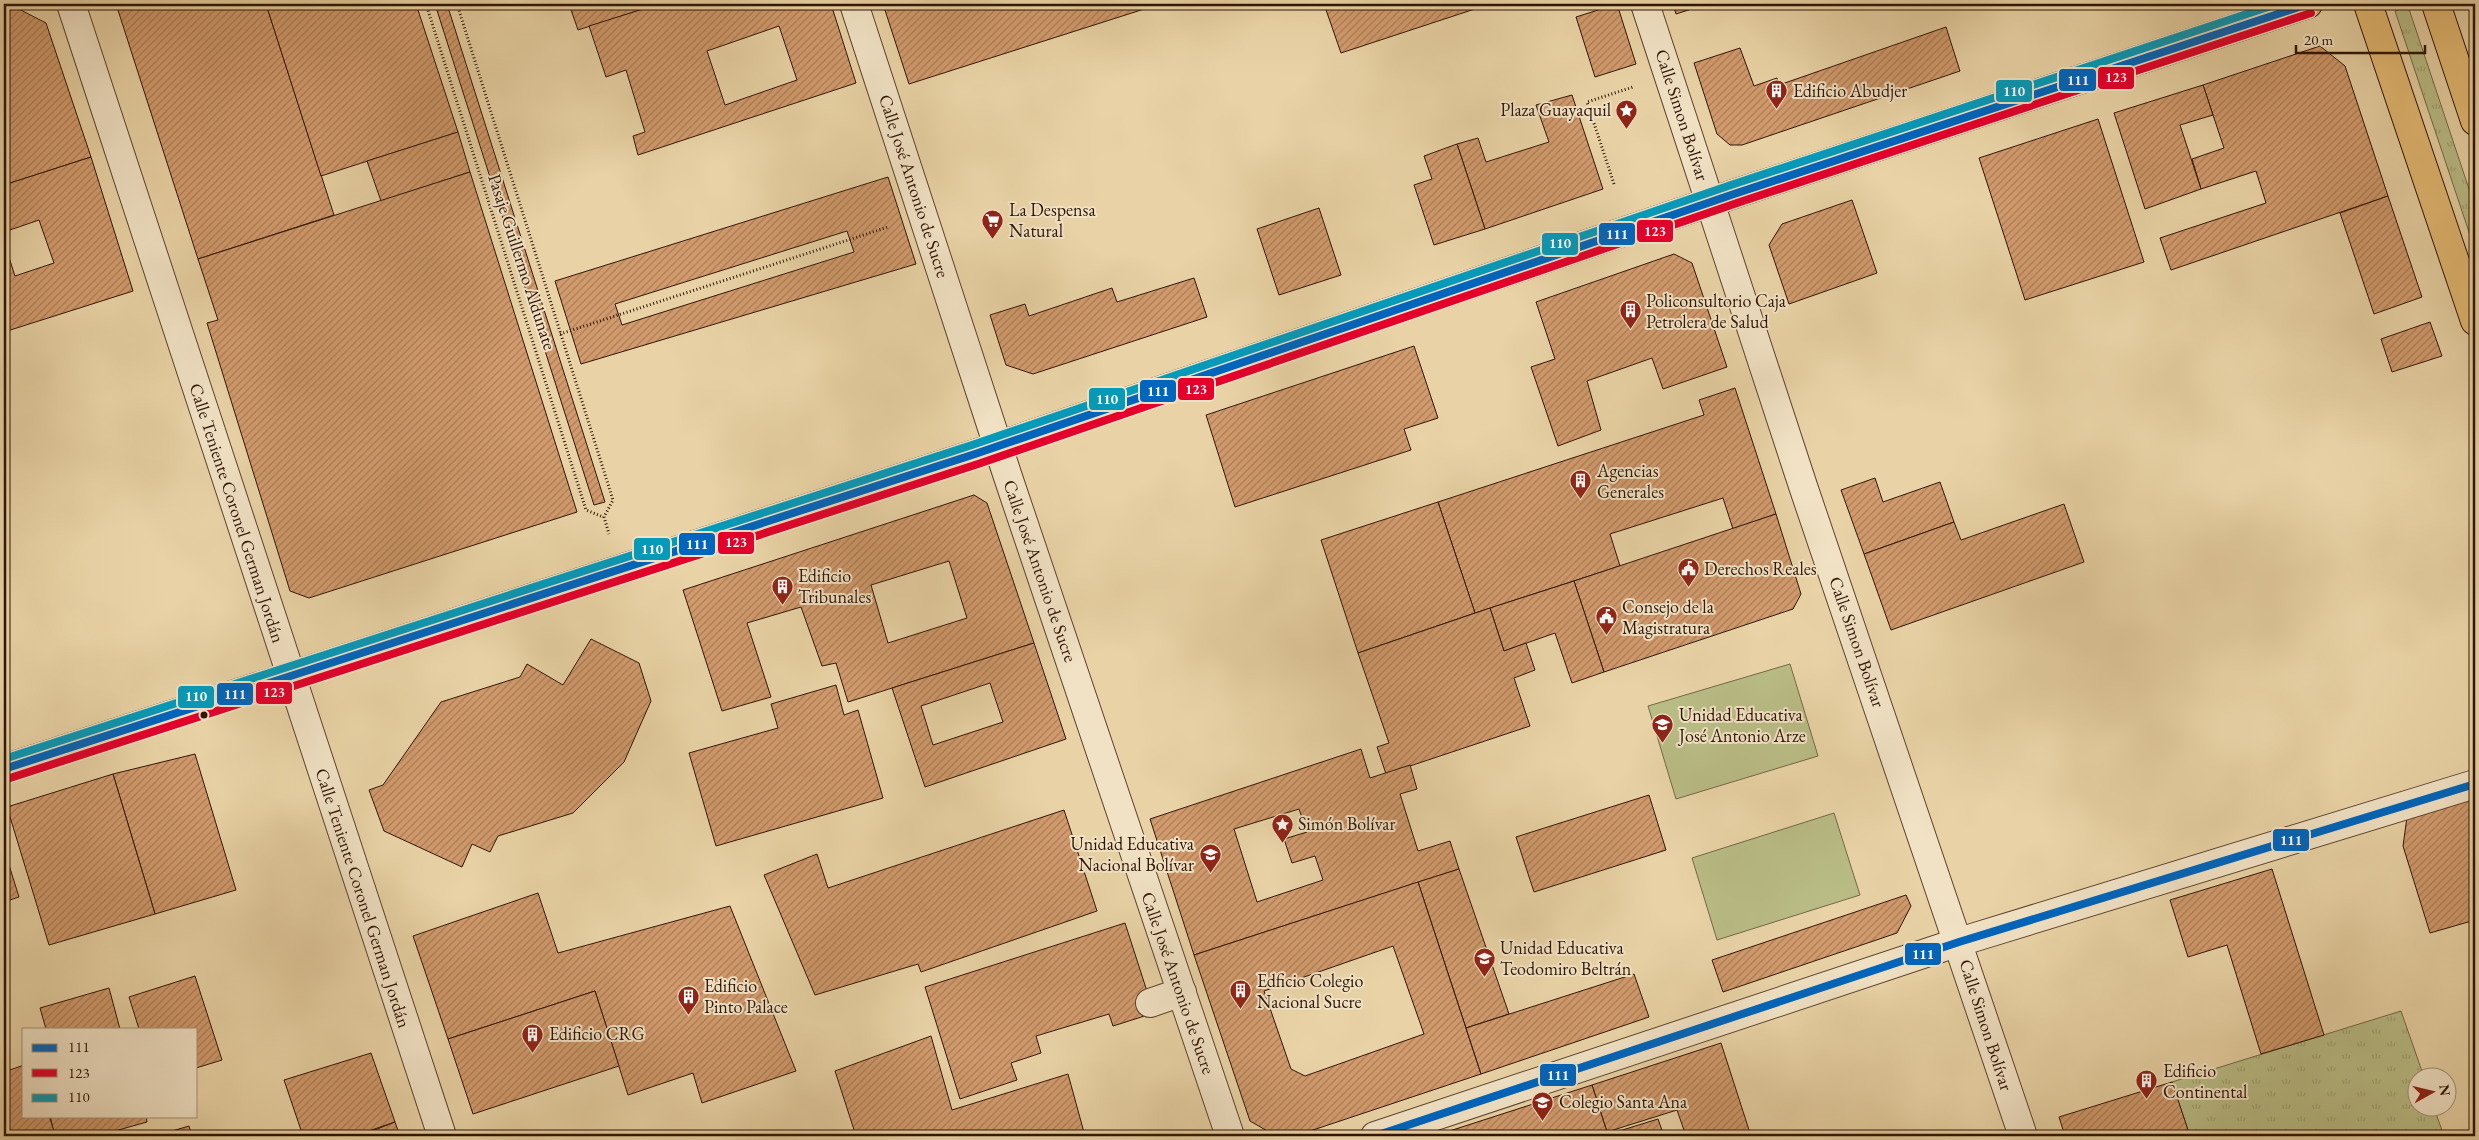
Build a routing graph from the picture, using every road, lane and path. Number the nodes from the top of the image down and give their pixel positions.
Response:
1 (71, 4) edge
2 (426, 4) edge
3 (457, 4) edge
4 (854, 4) edge
5 (1645, 4) edge
6 (2308, 4) edge
7 (2368, 4) edge
8 (2436, 4) edge
9 (1638, 85) dead end
10 (2475, 121) edge
11 (1614, 184) dead end
12 (1711, 202) junction
13 (924, 216) junction
14 (2475, 322) edge
15 (560, 334) junction
16 (999, 446) junction
17 (604, 517) junction
18 (620, 569) junction
19 (290, 677) junction
20 (4, 769) edge
21 (2475, 784) edge
22 (1959, 942) junction
23 (1182, 992) junction
24 (1150, 1003) dead end
25 (442, 1136) edge
26 (1230, 1136) edge
27 (1375, 1136) edge
28 (2023, 1136) edge

1 - 19 street, Calle Teniente Coronel German Jordán
2 - 17 path, Pasaje Guillermo Aldunate
3 - 15 path, Pasaje Guillermo Aldunate
4 - 13 street, Calle José Antonio de Sucre
5 - 12 street, Calle Simon Bolívar
6 - 12 main road
7 - 14 main road
8 - 10 main road
9 - 11 path
12 - 16 main road
12 - 22 street, Calle Simon Bolívar
13 - 15 path
13 - 16 street, Calle José Antonio de Sucre
15 - 17 path, Pasaje Guillermo Aldunate
16 - 18 main road
16 - 23 street, Calle José Antonio de Sucre
17 - 18 path
18 - 19 main road
19 - 20 main road
19 - 25 street, Calle Teniente Coronel German Jordán
21 - 22 street
22 - 27 street
22 - 28 street, Calle Simon Bolívar
23 - 24 street
23 - 26 street, Calle José Antonio de Sucre

